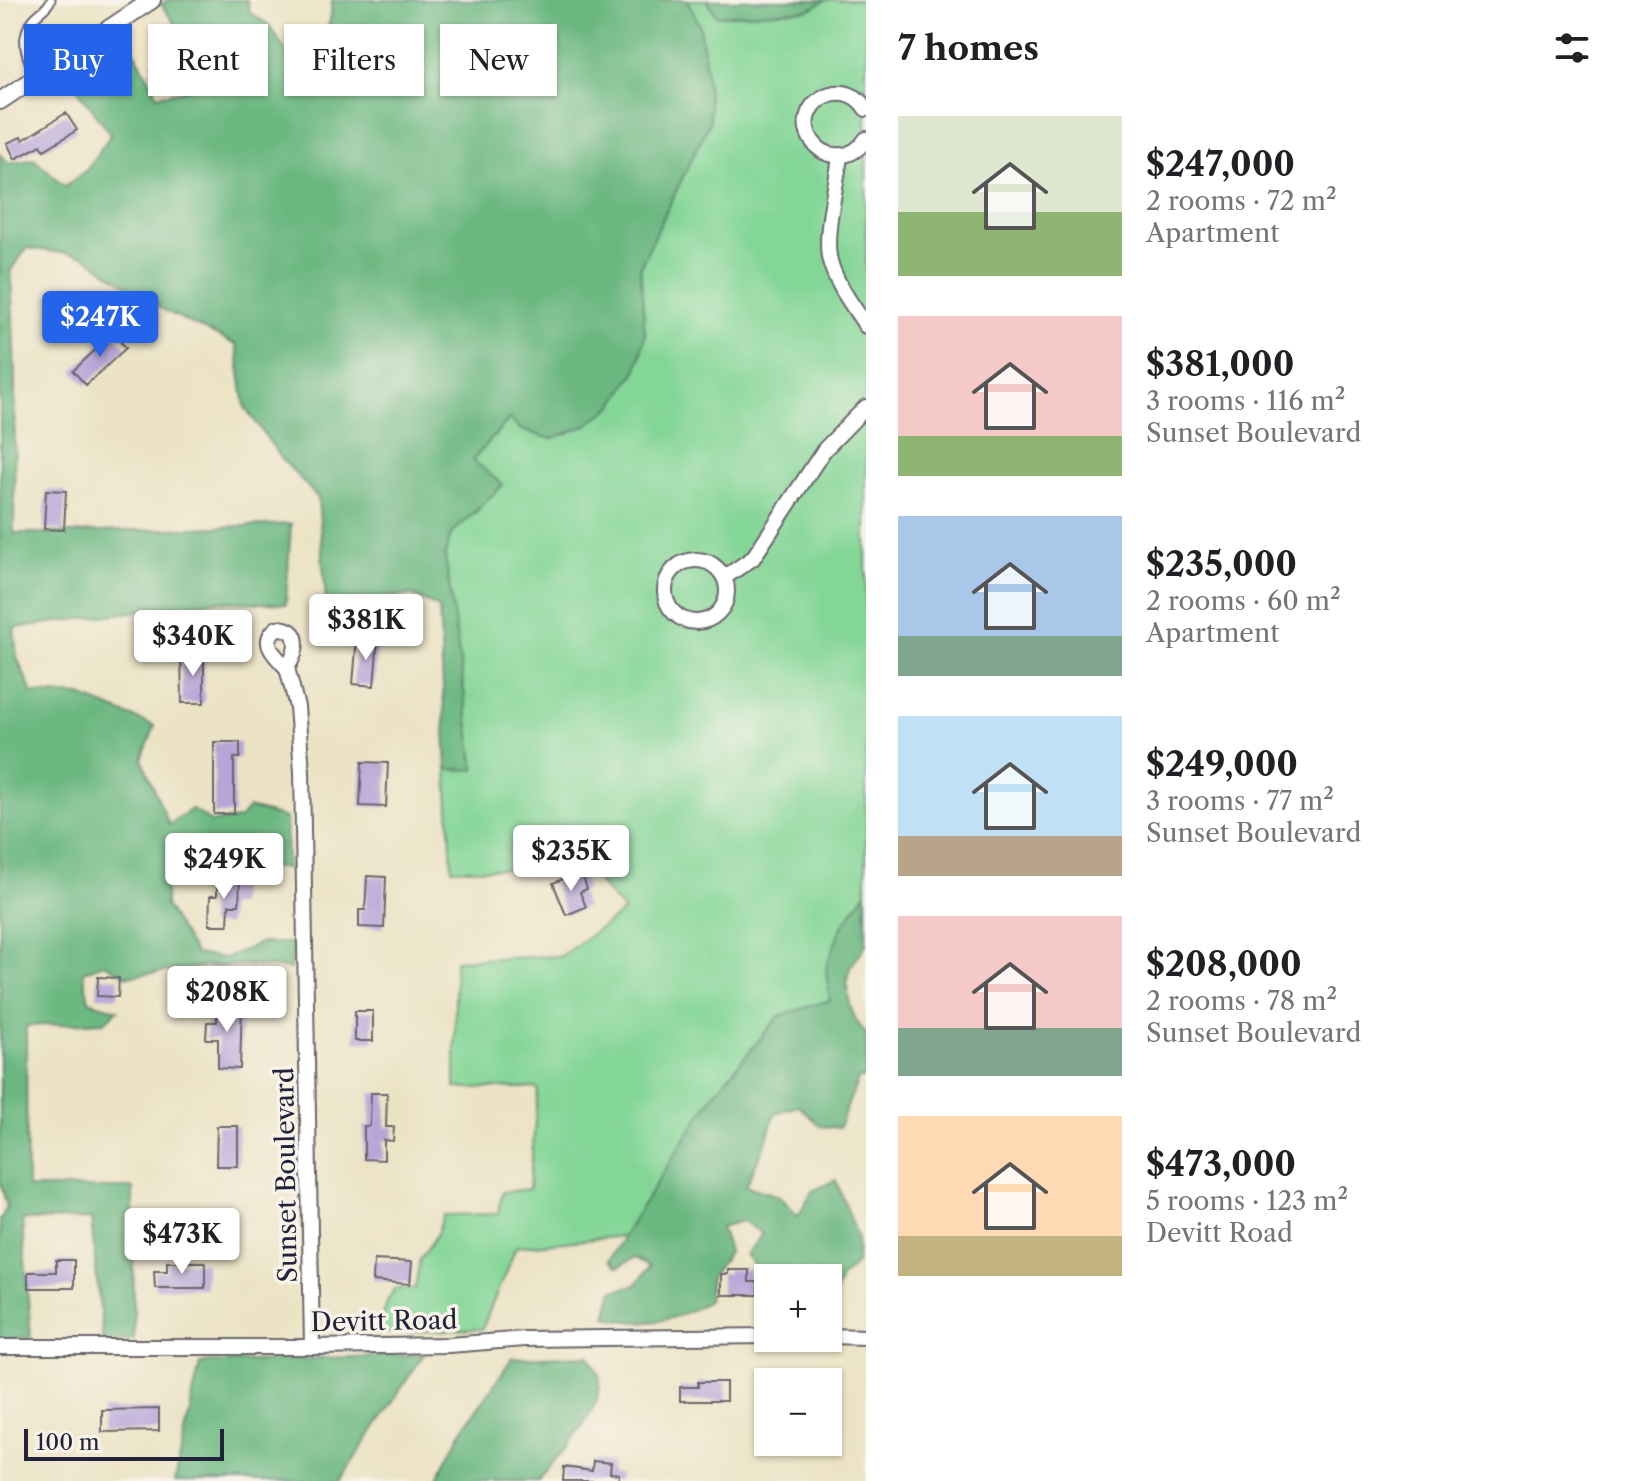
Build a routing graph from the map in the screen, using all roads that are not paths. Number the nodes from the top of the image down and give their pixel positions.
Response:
1 (51, 0) edge
2 (152, 0) edge
3 (30, 24) edge
4 (116, 24) edge
5 (24, 85) edge
6 (0, 101) edge
7 (866, 109) edge
8 (866, 139) edge
9 (840, 156) junction
10 (866, 326) edge
11 (866, 407) edge
12 (725, 577) junction
13 (287, 668) dead end
14 (754, 1336) edge
15 (842, 1336) edge
16 (866, 1337) edge
17 (0, 1347) edge
18 (312, 1347) junction

1 - 3 lane
2 - 4 street
5 - 6 street
7 - 9 street
8 - 9 street
9 - 10 street
11 - 12 street
12 - 12 street
13 - 18 street, Sunset Boulevard
14 - 18 street, Devitt Road
15 - 16 street
17 - 18 street, Devitt Road

